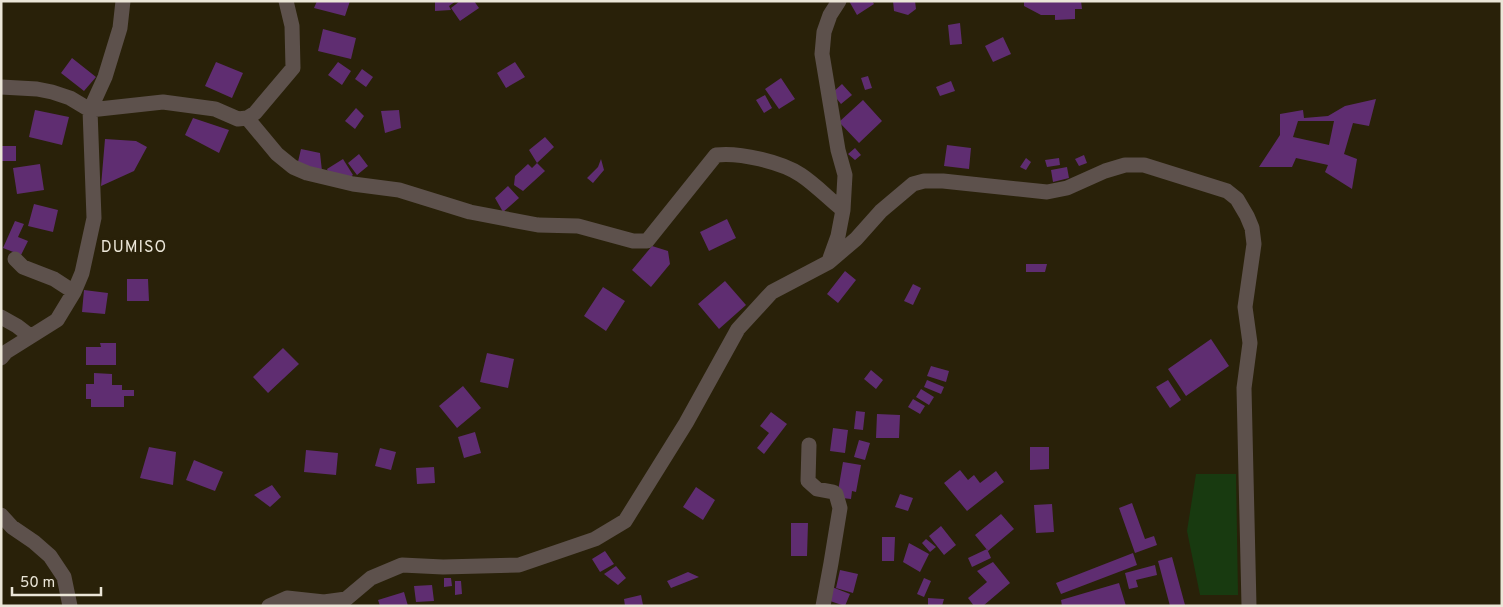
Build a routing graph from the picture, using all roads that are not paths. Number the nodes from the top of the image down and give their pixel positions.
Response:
1 (123, 1) edge
2 (286, 1) edge
3 (839, 1) edge
4 (1, 87) edge
5 (90, 110) junction
6 (247, 118) junction
7 (843, 210) junction
8 (15, 259) dead end
9 (829, 262) junction
10 (74, 292) junction
11 (1, 317) edge
12 (30, 336) junction
13 (1, 358) edge
14 (809, 445) dead end
15 (1, 515) edge
16 (70, 606) edge
17 (269, 606) edge
18 (823, 606) edge
19 (1249, 606) edge

1 - 5 street
2 - 6 street
3 - 7 street
4 - 5 street
5 - 6 street
5 - 10 street
6 - 7 street
7 - 9 street
8 - 10 street
9 - 17 street
9 - 19 street
10 - 12 street
11 - 12 street
12 - 13 street
14 - 18 street
15 - 16 street

